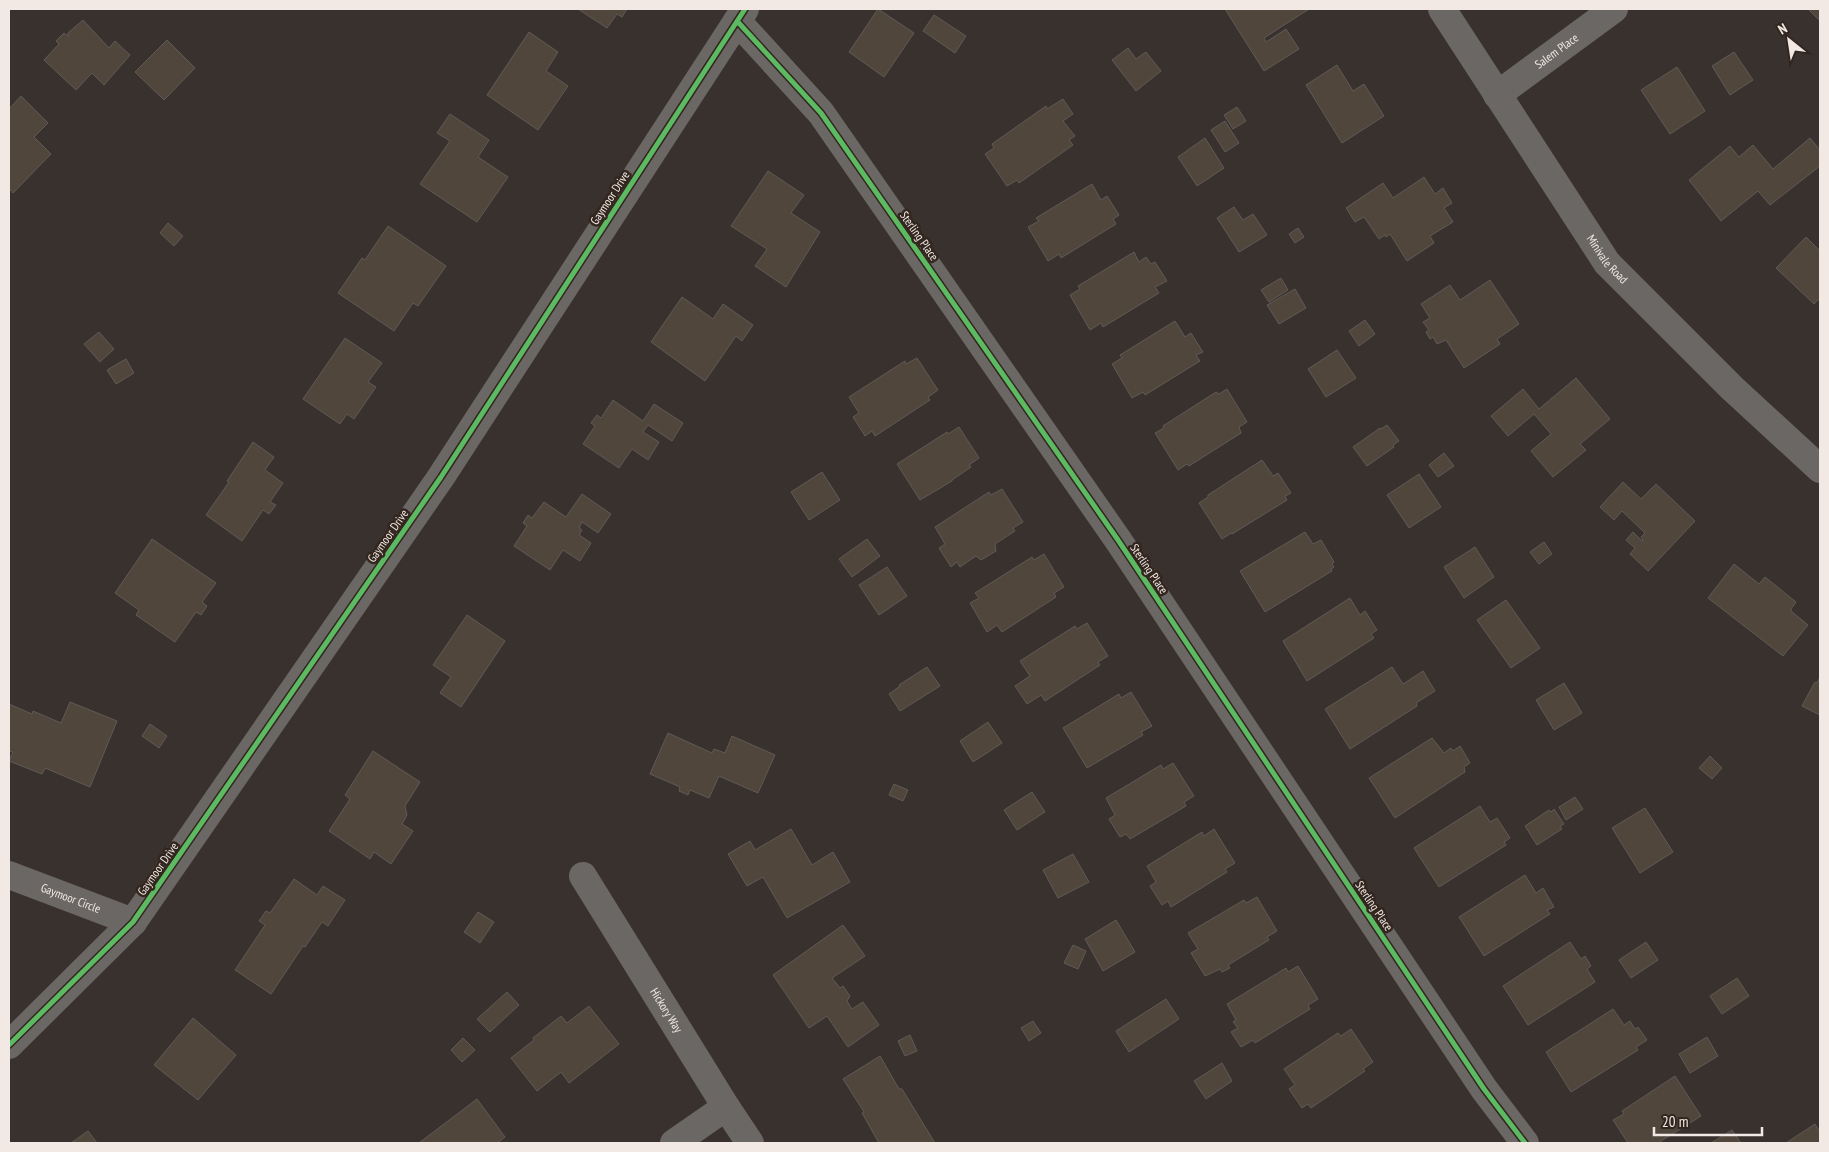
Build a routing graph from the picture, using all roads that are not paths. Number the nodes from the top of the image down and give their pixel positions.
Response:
1 (1442, 9) edge
2 (1614, 9) edge
3 (741, 15) edge
4 (1498, 95) junction
5 (1820, 469) edge
6 (9, 875) edge
7 (583, 876) dead end
8 (133, 922) junction
9 (9, 1045) edge
10 (726, 1107) junction
11 (674, 1143) edge
12 (750, 1143) edge
13 (1525, 1143) edge

1 - 4 street, Minivale Road
2 - 4 street, Salem Place
3 - 8 street, Gaymoor Drive
3 - 13 street, Sterling Place
4 - 5 street, Minivale Road
6 - 8 street, Gaymoor Circle
7 - 10 street, Hickory Way
8 - 9 street, Gaymoor Drive
10 - 11 street
10 - 12 street, Hickory Way

